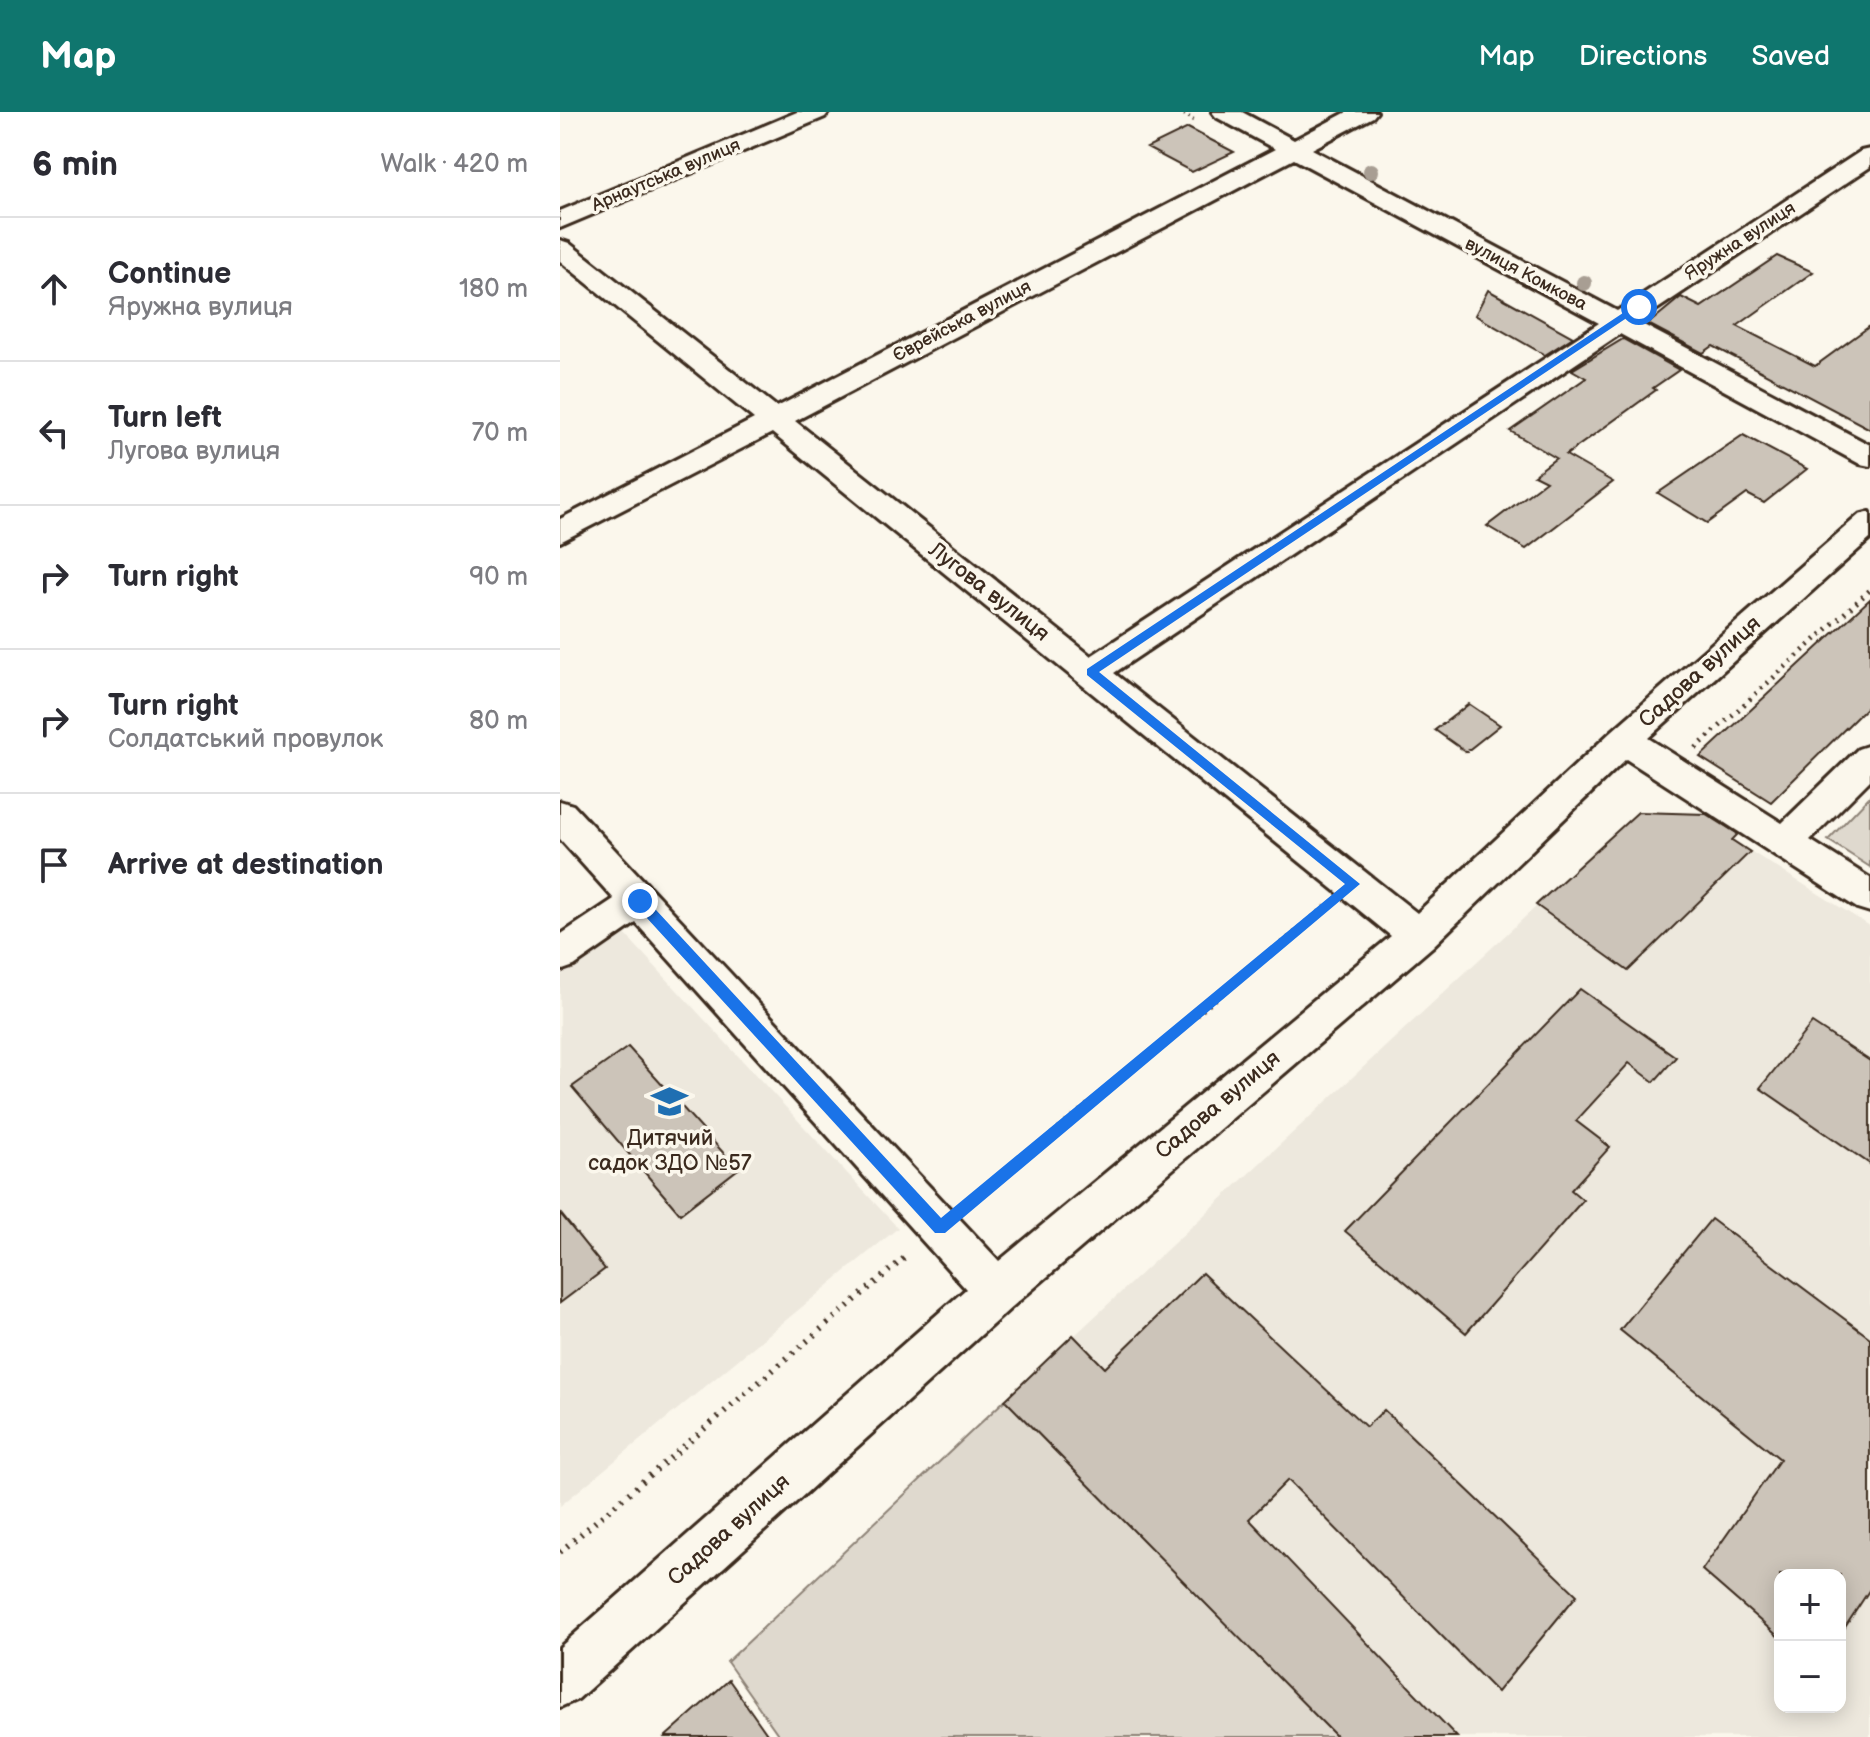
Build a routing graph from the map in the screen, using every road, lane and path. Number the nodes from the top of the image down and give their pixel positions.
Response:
1 (817, 112) edge
2 (1224, 112) edge
3 (1365, 112) edge
4 (1292, 149) junction
5 (1870, 156) edge
6 (560, 220) edge
7 (560, 248) edge
8 (1616, 322) junction
9 (773, 420) junction
10 (1870, 457) edge
11 (1870, 522) edge
12 (560, 532) edge
13 (1870, 590) edge
14 (1091, 672) junction
15 (1624, 740) junction
16 (1870, 758) edge
17 (1672, 771) junction
18 (560, 815) edge
19 (1785, 843) junction
20 (1354, 884) junction
21 (1870, 897) edge
22 (640, 901) junction
23 (1418, 936) junction
24 (560, 955) edge
25 (940, 1228) junction
26 (997, 1291) junction
27 (560, 1552) edge
28 (560, 1681) edge

1 - 6 street, Арнаутська вулиця
2 - 4 street, вулиця Комкова
3 - 4 street, Єврейська вулиця
4 - 8 street, вулиця Комкова
4 - 9 street, Єврейська вулиця
5 - 8 street, Яружна вулиця
7 - 9 street, Лугова вулиця
8 - 10 street, вулиця Комкова
8 - 14 street, Яружна вулиця
9 - 12 street, Єврейська вулиця
9 - 14 street, Лугова вулиця
11 - 15 street, Садова вулиця
13 - 17 path
14 - 20 street, Лугова вулиця
15 - 17 street
15 - 23 street, Садова вулиця
16 - 19 street
17 - 19 street
18 - 22 street
19 - 21 street
20 - 23 street, Лугова вулиця
20 - 25 path
22 - 24 street
22 - 25 street
23 - 26 street, Садова вулиця
25 - 26 street
25 - 27 path
26 - 28 street, Садова вулиця

